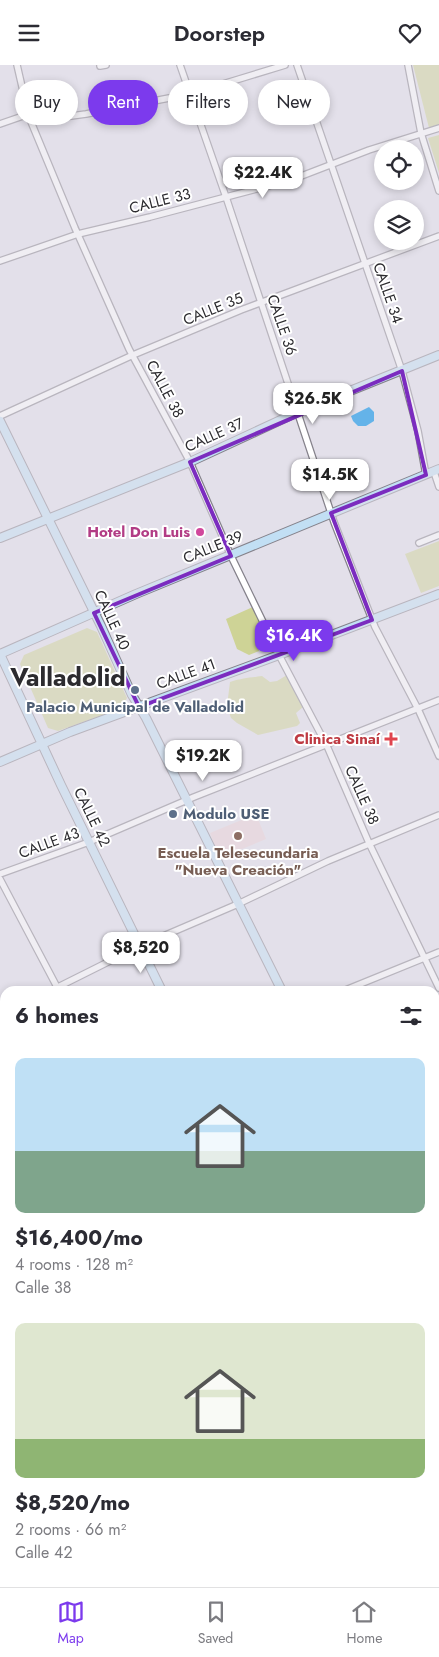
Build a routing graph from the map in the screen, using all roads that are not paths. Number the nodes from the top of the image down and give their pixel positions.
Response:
1 (17, 65) edge
2 (180, 65) edge
3 (285, 65) edge
4 (297, 65) edge
5 (408, 65) edge
6 (20, 80) edge
7 (185, 80) edge
8 (236, 80) edge
9 (168, 98) edge
10 (78, 115) edge
11 (15, 118) edge
12 (0, 124) edge
13 (32, 125) edge
14 (201, 125) edge
15 (439, 129) edge
16 (421, 133) junction
17 (330, 164) junction
18 (439, 191) edge
19 (226, 197) junction
20 (78, 234) junction
21 (439, 236) edge
22 (0, 261) edge
23 (364, 264) junction
24 (262, 303) junction
25 (133, 355) junction
26 (439, 355) edge
27 (402, 371) junction
28 (298, 412) junction
29 (0, 416) edge
30 (0, 421) edge
31 (190, 462) junction
32 (437, 471) edge
33 (426, 475) junction
34 (439, 487) edge
35 (331, 513) junction
36 (48, 519) junction
37 (439, 535) edge
38 (0, 538) edge
39 (419, 543) dead end
40 (232, 555) junction
41 (439, 594) edge
42 (94, 613) junction
43 (372, 620) junction
44 (0, 654) edge
45 (279, 655) junction
46 (439, 700) edge
47 (139, 707) junction
48 (418, 709) junction
49 (43, 744) junction
50 (327, 746) junction
51 (439, 756) edge
52 (0, 762) edge
53 (186, 800) junction
54 (439, 815) edge
55 (89, 842) junction
56 (369, 843) junction
57 (0, 874) edge
58 (0, 879) edge
59 (238, 903) junction
60 (140, 946) junction
61 (439, 953) edge
62 (425, 959) junction
63 (56, 986) edge
64 (59, 986) edge
65 (160, 986) edge
66 (280, 986) edge
67 (356, 986) edge
68 (438, 986) edge

1 - 6 street, CALLE 38
2 - 7 street, CALLE 36
3 - 8 street
4 - 17 street, CALLE 34
5 - 16 street
9 - 10 street
11 - 12 street
13 - 20 street, CALLE 38
14 - 19 street, CALLE 36
15 - 16 street, CALLE 33
16 - 17 street, CALLE 33
16 - 18 street
17 - 19 street, CALLE 33
17 - 23 street, CALLE 34
19 - 20 street, CALLE 33
19 - 24 street, CALLE 36
20 - 22 street, CALLE 33
20 - 25 street, CALLE 38
21 - 23 street, CALLE 35
23 - 24 street, CALLE 35
23 - 27 street, CALLE 34
24 - 25 street, CALLE 35
24 - 28 street, CALLE 36
25 - 29 street, CALLE 35
25 - 31 street, CALLE 38
26 - 27 main road, CALLE 37
27 - 28 main road, CALLE 37
27 - 33 street, CALLE 34
28 - 31 main road, CALLE 37
28 - 35 street, CALLE 36
30 - 36 main road, CALLE 40
31 - 36 main road, CALLE 37
31 - 40 street, CALLE 38
32 - 33 main road, CALLE 39
32 - 34 street
33 - 35 main road, CALLE 39
35 - 40 main road, CALLE 39
35 - 43 street, CALLE 36
36 - 38 main road, CALLE 37
36 - 42 main road, CALLE 40
37 - 39 street
40 - 42 main road, CALLE 39
40 - 45 street, CALLE 38
41 - 43 main road, CALLE 41
42 - 44 main road, CALLE 39
42 - 47 main road, CALLE 40
43 - 45 main road, CALLE 41
43 - 48 street, CALLE 36
44 - 49 main road, CALLE 42
45 - 47 main road, CALLE 41
45 - 50 street, CALLE 38
46 - 48 street, CALLE 43
47 - 49 main road, CALLE 41
47 - 53 main road, CALLE 40
48 - 50 street, CALLE 43
48 - 51 street, CALLE 36
49 - 52 main road, CALLE 41
49 - 55 main road, CALLE 42
50 - 53 street, CALLE 43
50 - 56 street, CALLE 38
53 - 55 street, CALLE 43
53 - 59 main road, CALLE 40
54 - 56 street
55 - 57 street, CALLE 43
55 - 60 main road, CALLE 42
56 - 59 street
56 - 62 street, CALLE 38
58 - 63 street
59 - 60 street
59 - 66 main road, CALLE 40
60 - 64 street
60 - 65 main road, CALLE 42
61 - 62 street
62 - 67 street
62 - 68 street, CALLE 38

